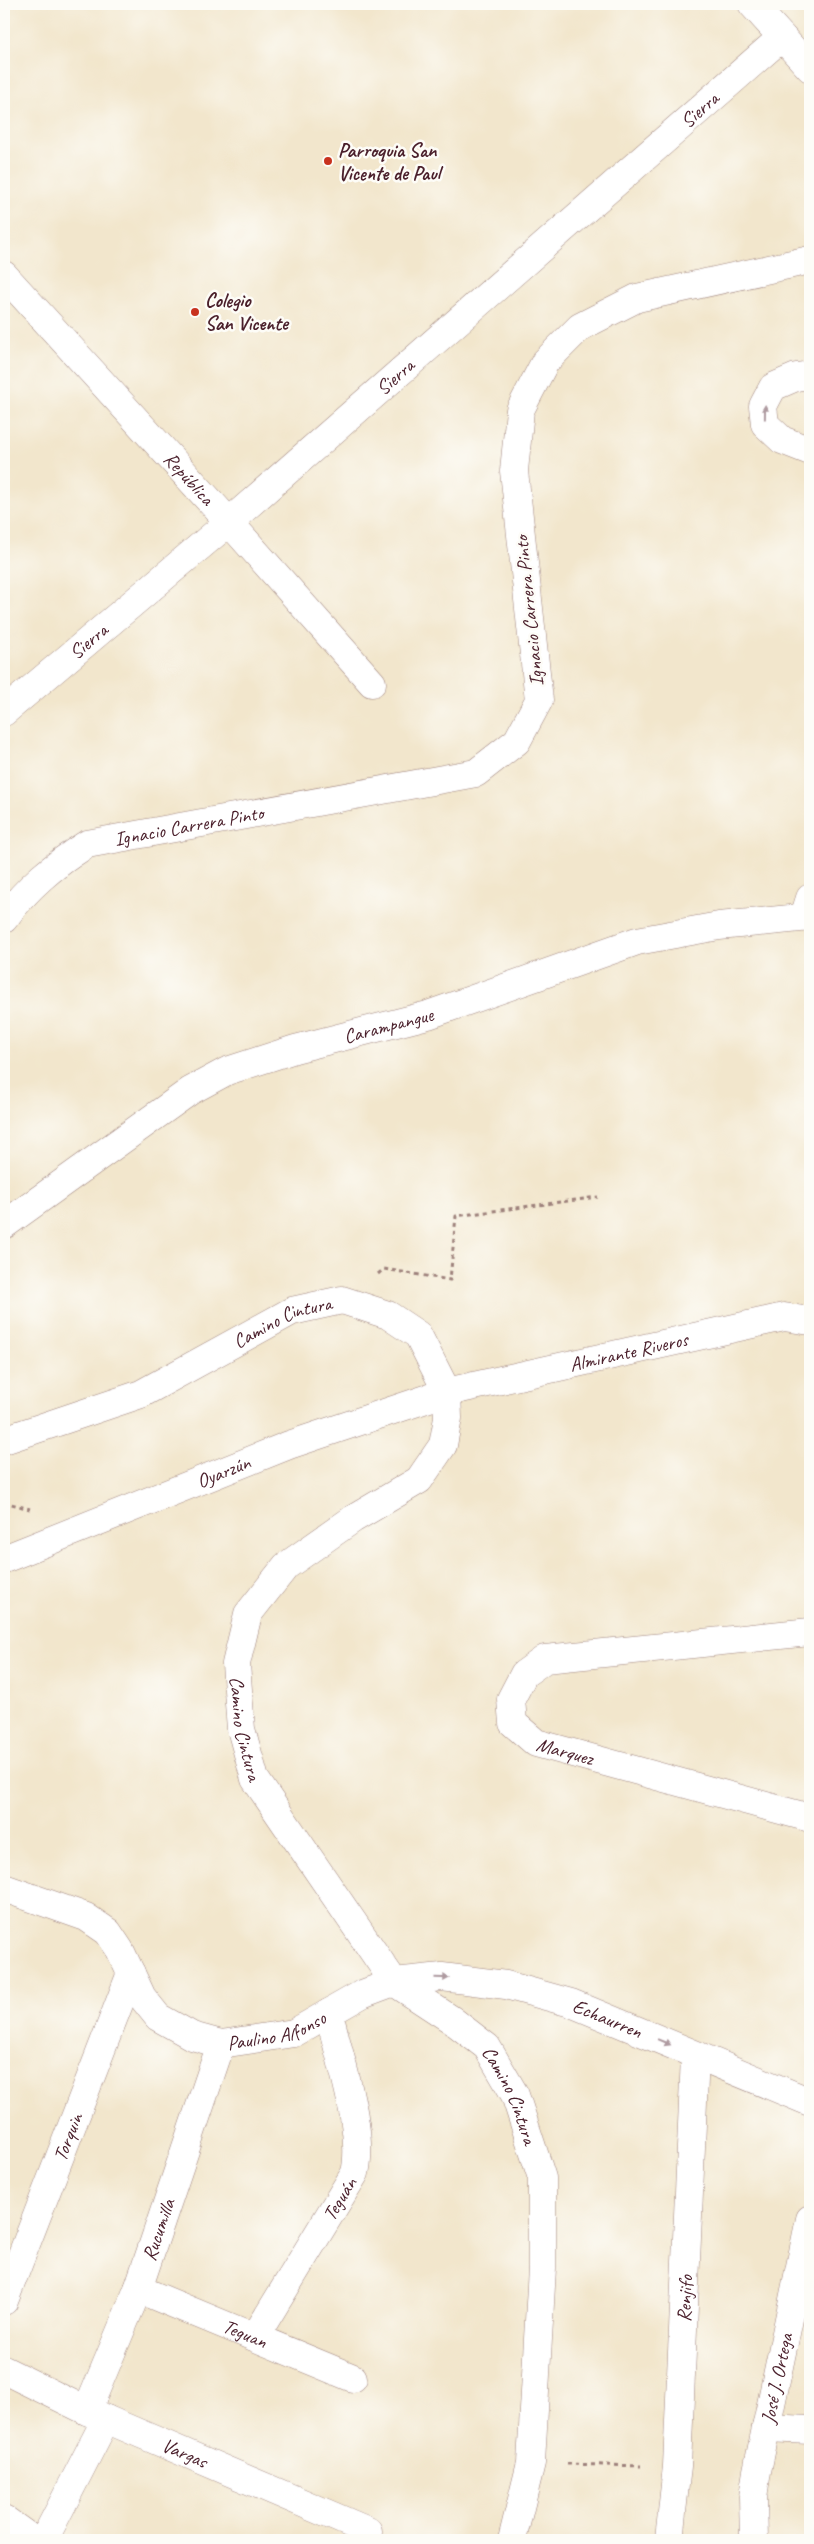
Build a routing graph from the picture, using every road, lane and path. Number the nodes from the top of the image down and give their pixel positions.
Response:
1 (752, 4) edge
2 (782, 38) junction
3 (810, 68) edge
4 (810, 260) edge
5 (4, 275) edge
6 (810, 375) edge
7 (810, 451) edge
8 (229, 522) junction
9 (372, 683) dead end
10 (4, 712) edge
11 (808, 911) edge
12 (4, 919) edge
13 (598, 1197) dead end
14 (4, 1225) edge
15 (342, 1300) junction
16 (810, 1321) edge
17 (447, 1392) junction
18 (4, 1440) edge
19 (4, 1559) edge
20 (810, 1632) edge
21 (810, 1818) edge
22 (4, 1888) edge
23 (131, 1973) junction
24 (394, 1982) junction
25 (329, 2013) junction
26 (222, 2044) junction
27 (695, 2056) junction
28 (810, 2102) edge
29 (810, 2218) edge
30 (138, 2289) junction
31 (4, 2301) edge
32 (255, 2337) junction
33 (4, 2370) edge
34 (353, 2378) dead end
35 (96, 2415) junction
36 (766, 2428) junction
37 (810, 2430) edge
38 (4, 2519) edge
39 (368, 2531) dead end
40 (34, 2540) edge
41 (44, 2540) edge
42 (512, 2540) edge
43 (669, 2540) edge
44 (754, 2540) edge

1 - 2 street
2 - 3 street
2 - 8 street, Sierra
4 - 12 street, Ignacio Carrera Pinto
5 - 8 street, República
7 -> 6 street
8 - 9 street, República
8 - 10 street, Sierra
11 - 14 street, Carampangue
13 - 15 path
15 - 17 street, Camino Cintura
15 - 18 street, Camino Cintura
16 - 17 street, Almirante Riveros
17 - 19 street, Oyarzún
17 - 24 street, Camino Cintura
20 - 21 street, Marquez
22 - 23 street, Paulino Alfonso
23 - 26 street, Paulino Alfonso
23 - 31 street, Torquin
24 - 25 street, Paulino Alfonso
24 -> 27 street, Echaurren
24 - 42 street, Camino Cintura
25 - 26 street, Paulino Alfonso
25 - 32 street, Teguán
26 - 30 street, Rucumilla
27 - 28 street, Echaurren
27 - 43 street, Renjifo
29 - 36 street, José J. Ortega
30 - 32 street, Teguan
30 - 35 street, Rucumilla
32 - 34 street, Teguan
33 - 35 street, Vargas
35 - 39 street, Vargas
35 - 41 street, Rucumilla
36 - 37 street
36 - 44 street, José J. Ortega
38 - 40 street

